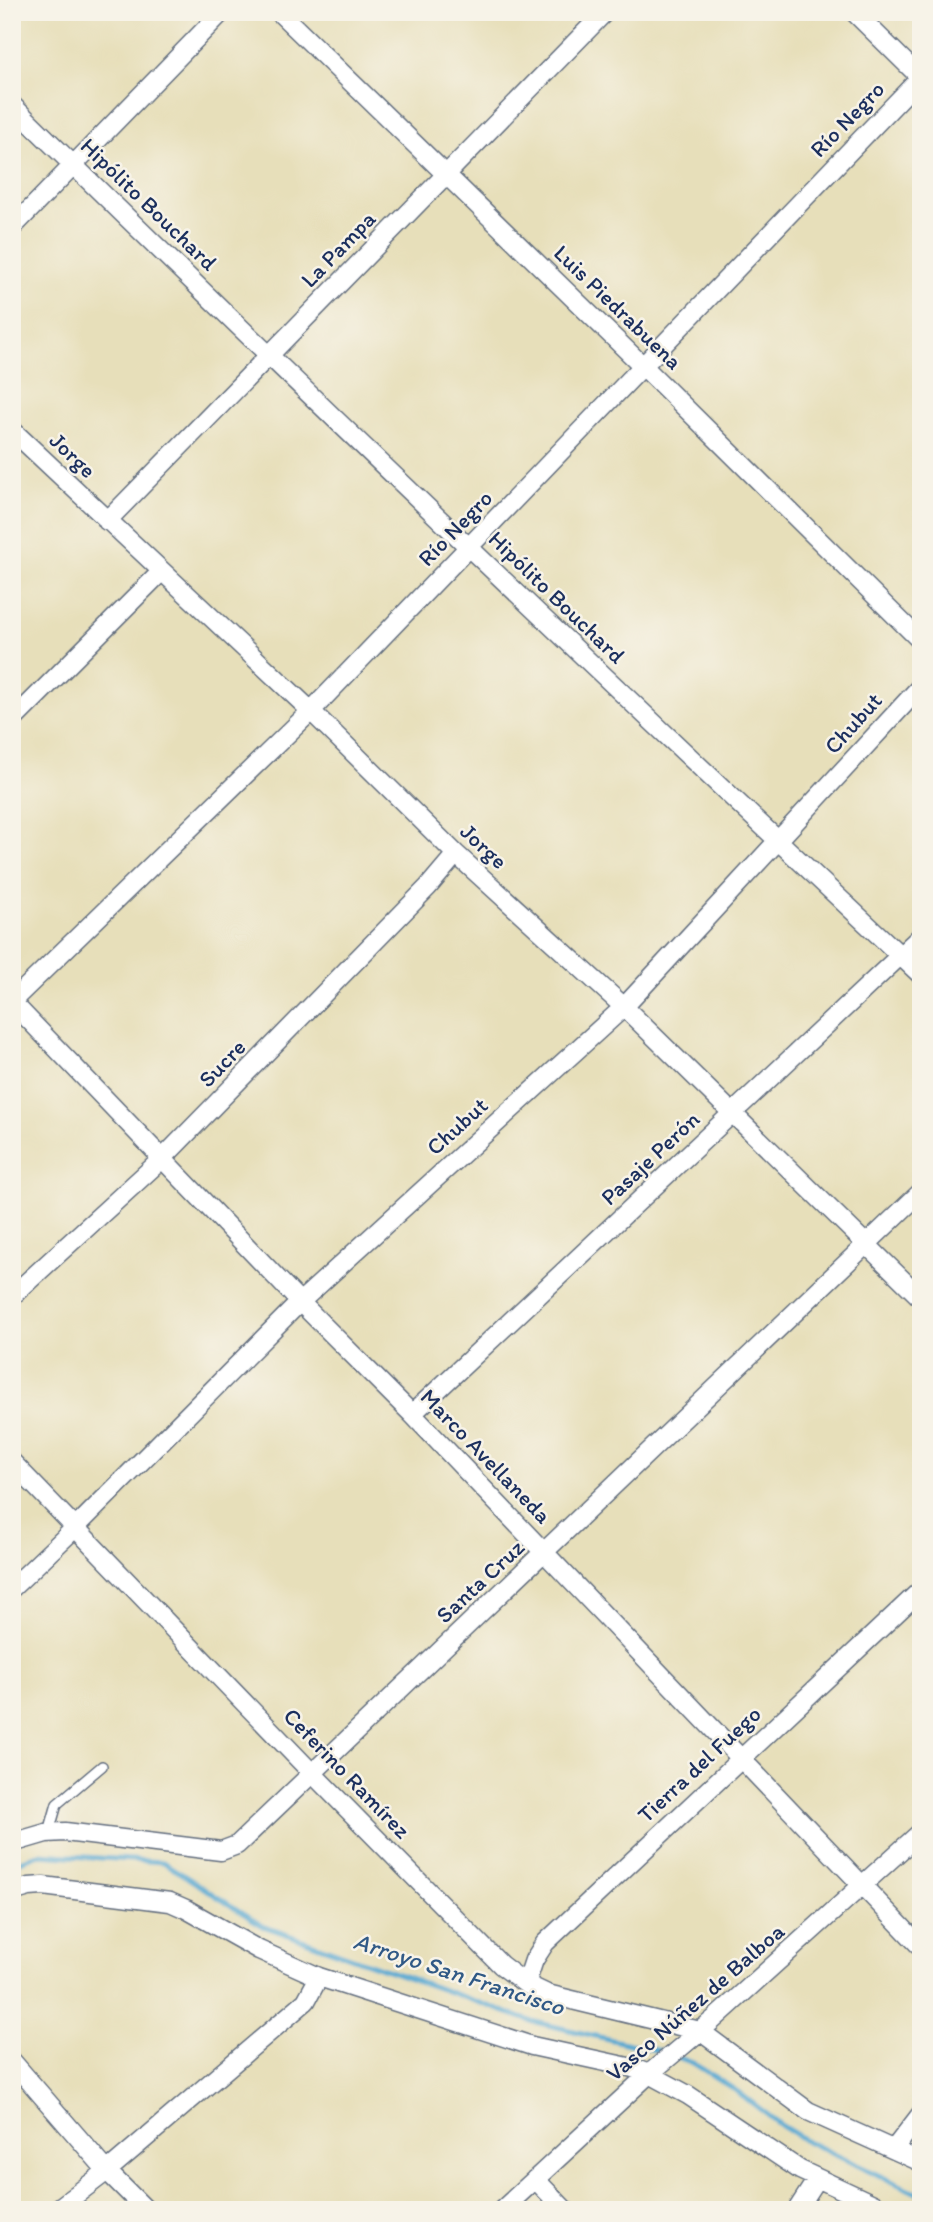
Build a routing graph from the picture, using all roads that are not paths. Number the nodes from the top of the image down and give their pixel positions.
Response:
1 (222, 12) edge
2 (279, 12) edge
3 (605, 12) edge
4 (853, 12) edge
5 (921, 78) edge
6 (12, 105) edge
7 (74, 166) junction
8 (446, 173) junction
9 (12, 228) edge
10 (269, 356) junction
11 (644, 367) junction
12 (13, 434) edge
13 (107, 521) junction
14 (470, 547) junction
15 (161, 572) junction
16 (921, 641) edge
17 (921, 686) edge
18 (311, 711) junction
19 (12, 720) edge
20 (778, 842) junction
21 (456, 854) junction
22 (921, 936) edge
23 (901, 956) junction
24 (921, 975) edge
25 (12, 1001) edge
26 (624, 1007) junction
27 (733, 1114) junction
28 (163, 1158) junction
29 (921, 1192) edge
30 (865, 1244) junction
31 (12, 1296) edge
32 (921, 1298) edge
33 (300, 1302) junction
34 (412, 1414) junction
35 (12, 1462) edge
36 (76, 1527) junction
37 (545, 1553) junction
38 (12, 1588) edge
39 (921, 1590) edge
40 (740, 1759) junction
41 (102, 1766) dead end
42 (312, 1773) junction
43 (49, 1832) junction
44 (921, 1832) edge
45 (12, 1843) edge
46 (863, 1885) junction
47 (12, 1892) edge
48 (921, 1947) edge
49 (319, 1977) junction
50 (526, 1984) junction
51 (694, 2035) junction
52 (12, 2061) edge
53 (655, 2069) junction
54 (921, 2114) edge
55 (894, 2149) junction
56 (921, 2162) edge
57 (107, 2171) junction
58 (535, 2179) junction
59 (817, 2179) junction
60 (56, 2210) edge
61 (146, 2210) edge
62 (502, 2210) edge
63 (565, 2210) edge
64 (797, 2210) edge
65 (886, 2210) edge

1 - 7 street
2 - 8 street, Luis Piedrabuena
3 - 8 street, La Pampa
4 - 5 street
5 - 11 street, Río Negro
6 - 7 street, Hipólito Bouchard
7 - 9 street
7 - 10 street, Hipólito Bouchard
8 - 10 street, La Pampa
8 - 11 street, Luis Piedrabuena
10 - 13 street, La Pampa
10 - 14 street, Hipólito Bouchard
11 - 14 street, Río Negro
11 - 16 street, Luis Piedrabuena
12 - 13 street, Jorge
13 - 15 street, Jorge
14 - 18 street, Río Negro
14 - 20 street, Hipólito Bouchard
15 - 18 street, Jorge
15 - 19 street
17 - 20 street, Chubut
18 - 21 street, Jorge
18 - 25 street, Río Negro
20 - 23 street, Hipólito Bouchard
20 - 26 street, Chubut
21 - 26 street, Jorge
21 - 28 street, Sucre
22 - 23 street, Pasaje Perón
23 - 24 street, Hipólito Bouchard
23 - 27 street, Pasaje Perón
25 - 28 street, Marco Avellaneda
26 - 27 street, Jorge
26 - 33 street, Chubut
27 - 30 street, Jorge
27 - 34 street, Pasaje Perón
28 - 31 street, Sucre
28 - 33 street, Marco Avellaneda
29 - 30 street, Santa Cruz
30 - 32 street, Jorge
30 - 37 street, Santa Cruz
33 - 34 street, Marco Avellaneda
33 - 36 street, Chubut
34 - 37 street, Marco Avellaneda
35 - 36 street, Ceferino Ramírez
36 - 38 street, Chubut
36 - 42 street, Ceferino Ramírez
37 - 40 street, Marco Avellaneda
37 - 42 street, Santa Cruz
39 - 40 street, Tierra del Fuego
40 - 46 street, Marco Avellaneda
40 - 50 street, Tierra del Fuego
41 - 43 lane
42 - 43 street, Santa Cruz
42 - 50 street, Ceferino Ramírez
43 - 45 street, Santa Cruz
44 - 46 street, Vasco Núñez de Balboa
46 - 48 street, Marco Avellaneda
46 - 51 street, Vasco Núñez de Balboa
47 - 49 street
49 - 53 street
49 - 57 street
50 - 51 street, Ceferino Ramírez
51 - 53 street, Vasco Núñez de Balboa
51 - 55 street
52 - 57 street
53 - 58 street, Vasco Núñez de Balboa
53 - 59 street
54 - 55 street
55 - 56 street
57 - 60 street
57 - 61 street
58 - 62 street, Vasco Núñez de Balboa
58 - 63 street
59 - 64 street
59 - 65 street

